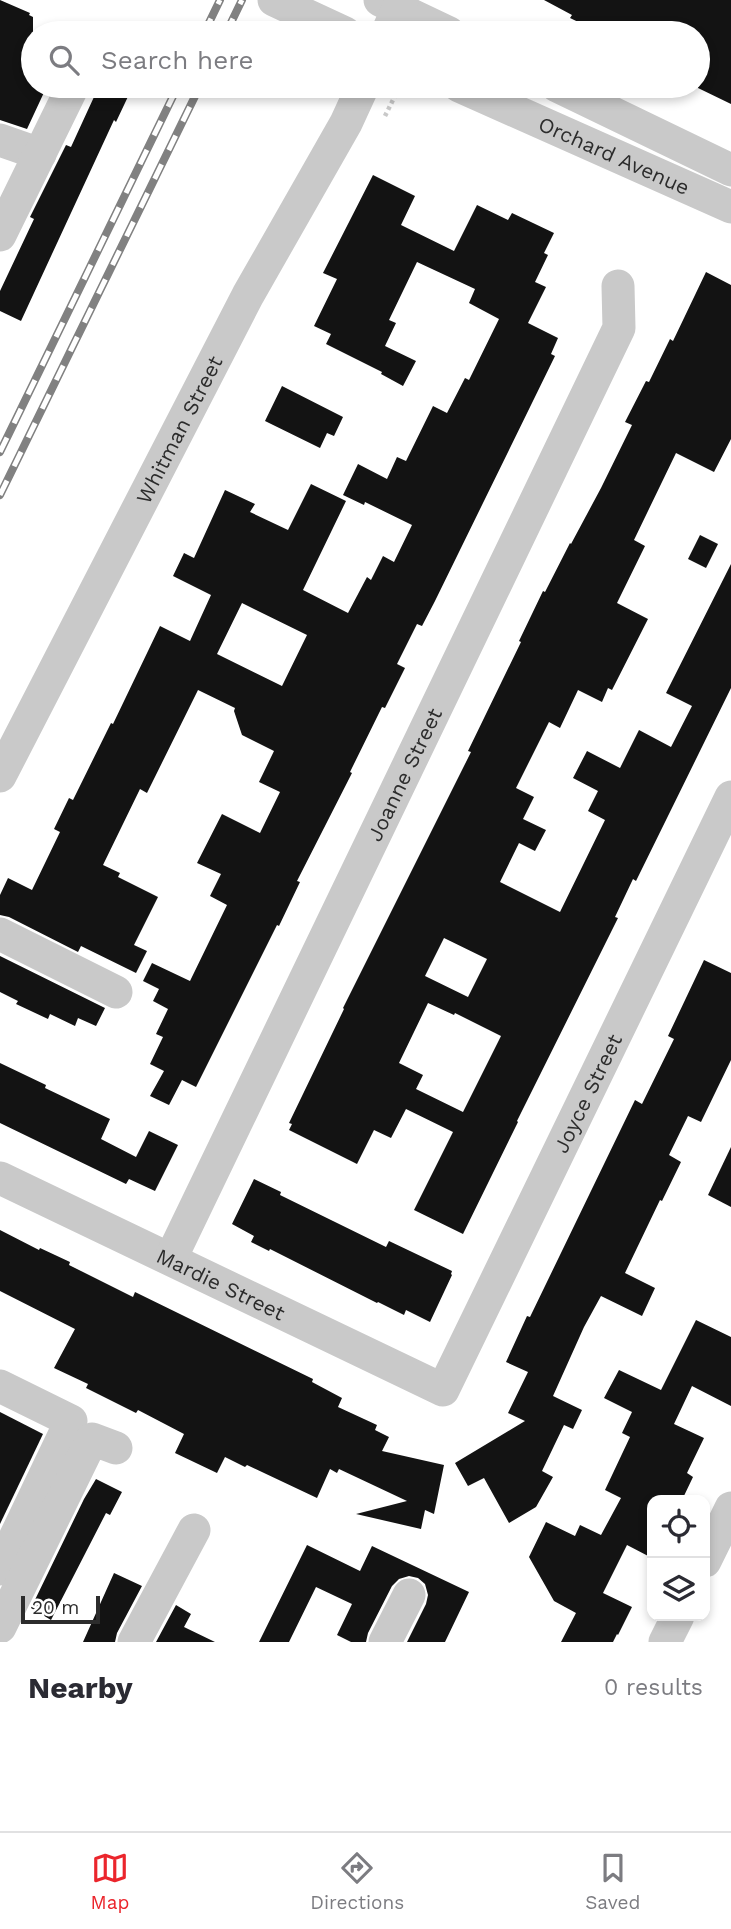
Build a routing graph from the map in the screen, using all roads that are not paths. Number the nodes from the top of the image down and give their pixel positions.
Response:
1 (274, 0) edge
2 (380, 0) edge
3 (402, 0) edge
4 (319, 21) edge
5 (392, 21) edge
6 (424, 21) edge
7 (67, 98) edge
8 (357, 98) edge
9 (486, 98) edge
10 (582, 98) edge
11 (0, 140) edge
12 (40, 154) junction
13 (731, 170) edge
14 (731, 207) edge
15 (0, 235) edge
16 (618, 286) dead end
17 (0, 776) edge
18 (731, 797) edge
19 (0, 934) edge
20 (116, 992) dead end
21 (0, 1178) edge
22 (171, 1258) junction
23 (0, 1386) edge
24 (443, 1390) joint
25 (116, 1448) dead end
26 (731, 1507) edge
27 (194, 1530) dead end
28 (706, 1558) edge
29 (0, 1569) edge
30 (409, 1595) dead end
31 (676, 1621) edge
32 (0, 1627) edge
33 (134, 1642) edge
34 (385, 1642) edge
35 (665, 1642) edge

1 - 4 street
2 - 6 street
3 - 5 street, bridge
7 - 12 street
8 - 17 street, Whitman Street
9 - 14 street, Orchard Avenue
10 - 13 street, Orchard Avenue
11 - 12 street
12 - 15 street
16 - 22 street, Joanne Street
18 - 24 street, Joyce Street
19 - 20 street
21 - 22 street, Mardie Street
22 - 24 street, Mardie Street
23 - 29 street
25 - 32 street
26 - 28 street
27 - 33 street
30 - 34 street
31 - 35 street

